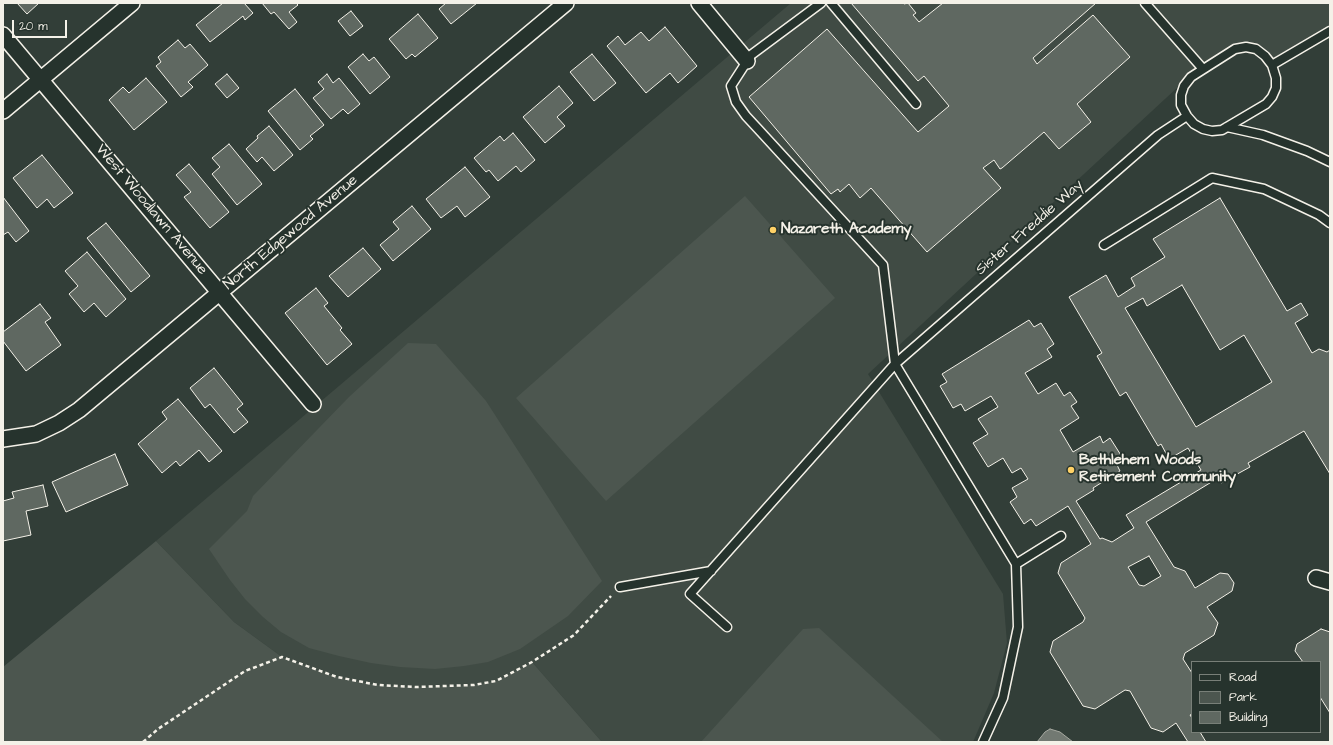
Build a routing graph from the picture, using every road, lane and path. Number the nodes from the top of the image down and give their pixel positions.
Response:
1 (132, 3) edge
2 (566, 3) edge
3 (699, 3) edge
4 (821, 3) edge
5 (831, 3) edge
6 (1145, 3) edge
7 (1330, 31) edge
8 (3, 34) edge
9 (747, 61) junction
10 (1272, 65) junction
11 (1203, 69) junction
12 (41, 80) junction
13 (916, 104) dead end
14 (3, 111) edge
15 (1186, 116) junction
16 (1227, 127) junction
17 (1330, 162) edge
18 (1330, 223) edge
19 (1104, 245) dead end
20 (220, 293) junction
21 (895, 364) junction
22 (313, 404) dead end
23 (3, 440) edge
24 (1060, 536) dead end
25 (1016, 564) junction
26 (711, 571) junction
27 (620, 587) joint
28 (727, 627) dead end
29 (143, 742) edge
30 (983, 742) edge

1 - 12 street
2 - 20 street, North Edgewood Avenue
3 - 9 street
4 - 9 lane
5 - 13 lane
6 - 11 lane
7 - 10 lane
8 - 12 street, West Woodlawn Avenue
9 - 21 lane
10 - 11 lane
10 - 16 lane
11 - 15 lane
12 - 14 street
12 - 20 street, West Woodlawn Avenue
15 - 16 lane
15 - 21 lane, Sister Freddie Way
16 - 17 lane
18 - 19 lane
20 - 22 street, West Woodlawn Avenue
20 - 23 street, North Edgewood Avenue
21 - 25 lane
21 - 26 lane, Sister Freddie Way
24 - 25 lane
25 - 30 lane
26 - 27 lane
26 - 28 lane, Sister Freddie Way
27 - 29 path

